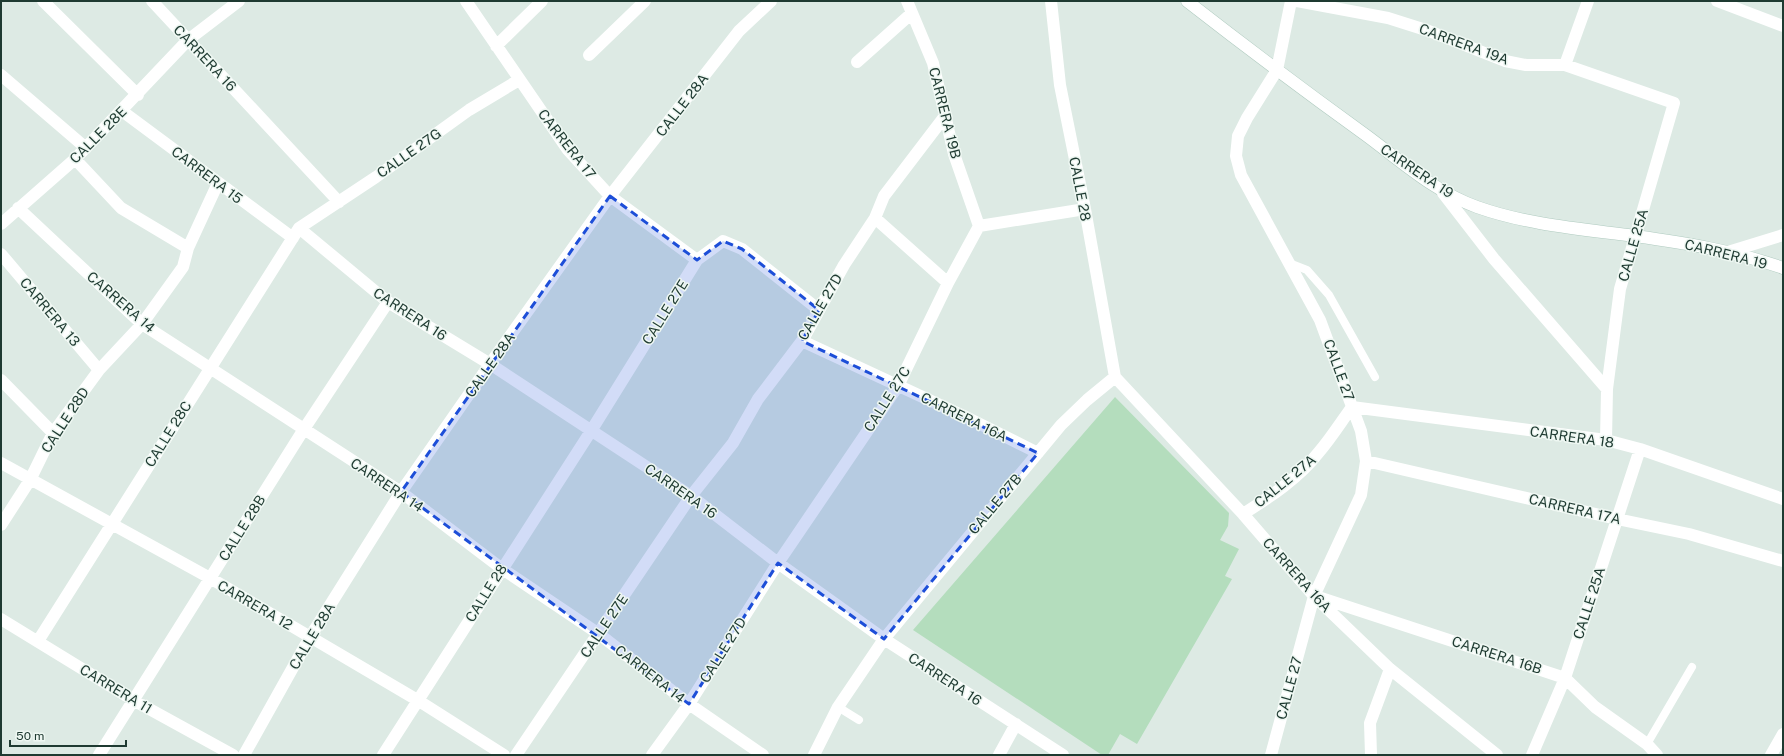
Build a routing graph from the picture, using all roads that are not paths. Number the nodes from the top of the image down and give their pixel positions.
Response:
1 (43, 1) edge
2 (152, 1) edge
3 (239, 1) edge
4 (466, 1) edge
5 (542, 1) edge
6 (646, 1) edge
7 (771, 1) edge
8 (907, 1) edge
9 (1051, 1) edge
10 (1187, 1) edge
11 (1291, 1) edge
12 (1297, 1) edge
13 (1588, 1) edge
14 (1717, 1) edge
15 (912, 13) junction
16 (1783, 26) edge
17 (188, 40) junction
18 (496, 46) junction
19 (589, 55) dead end
20 (857, 62) dead end
21 (1565, 65) junction
22 (1276, 70) junction
23 (1, 76) edge
24 (519, 80) junction
25 (138, 95) junction
26 (1674, 103) joint
27 (122, 111) junction
28 (944, 116) junction
29 (86, 148) junction
30 (75, 159) junction
31 (218, 183) junction
32 (1443, 193) junction
33 (610, 196) junction
34 (339, 202) junction
35 (18, 208) junction
36 (1085, 209) junction
37 (876, 218) junction
38 (1, 224) edge
39 (979, 226) junction
40 (296, 233) junction
41 (1783, 235) edge
42 (1635, 236) junction
43 (188, 248) junction
44 (1728, 252) junction
45 (1, 254) edge
46 (697, 260) junction
47 (1289, 263) junction
48 (1783, 268) edge
49 (948, 283) junction
50 (388, 302) junction
51 (819, 310) junction
52 (142, 324) junction
53 (802, 341) junction
54 (490, 364) junction
55 (210, 368) junction
56 (99, 370) junction
57 (1115, 377) junction
58 (1375, 377) dead end
59 (1, 380) edge
60 (898, 386) junction
61 (1606, 389) junction
62 (1352, 408) junction
63 (304, 429) junction
64 (591, 431) junction
65 (53, 433) junction
66 (1606, 440) junction
67 (1640, 449) junction
68 (1038, 453) junction
69 (1366, 461) junction
70 (1, 463) edge
71 (30, 480) junction
72 (401, 492) junction
73 (691, 496) junction
74 (1783, 499) edge
75 (1243, 514) junction
76 (1617, 519) junction
77 (112, 524) junction
78 (1, 526) edge
79 (1783, 561) edge
80 (778, 563) junction
81 (502, 568) junction
82 (210, 578) junction
83 (1314, 596) junction
84 (1, 618) edge
85 (599, 634) junction
86 (310, 637) junction
87 (884, 639) junction
88 (38, 641) junction
89 (1692, 667) dead end
90 (1390, 669) junction
91 (1565, 678) junction
92 (134, 700) junction
93 (419, 701) junction
94 (689, 704) junction
95 (838, 707) junction
96 (859, 720) dead end
97 (1016, 724) junction
98 (1783, 734) edge
99 (1647, 744) junction
100 (99, 755) edge
101 (233, 755) edge
102 (244, 755) edge
103 (383, 755) edge
104 (504, 755) edge
105 (516, 755) edge
106 (652, 755) edge
107 (763, 755) edge
108 (814, 755) edge
109 (999, 755) edge
110 (1063, 755) edge
111 (1271, 755) edge
112 (1371, 755) edge
113 (1497, 755) edge
114 (1532, 755) edge
115 (1657, 755) edge
116 (1771, 755) edge

1 - 25 street
2 - 17 street, CARRERA 16
3 - 17 street, CALLE 28E
4 - 18 street, CARRERA 17
5 - 18 street
6 - 19 street
7 - 33 street, CALLE 28A
8 - 15 street, CARRERA 19B
9 - 36 street, CALLE 28
10 - 22 street, CARRERA 19
11 - 22 street, CALLE 27
12 - 21 street, CARRERA 19A
13 - 21 street
14 - 16 street
15 - 20 street
15 - 28 street, CARRERA 19B
17 - 25 street, CALLE 28E
17 - 34 street, CARRERA 16
18 - 24 street, CARRERA 17
21 - 26 street, CARRERA 19A
22 - 32 street, CARRERA 19
22 - 47 street, CALLE 27
23 - 29 street
24 - 33 street, CARRERA 17
24 - 34 street, CALLE 27G
25 - 27 street, CALLE 28E
26 - 42 street, CALLE 25A
27 - 29 street, CALLE 28E
27 - 31 street, CARRERA 15
28 - 37 street, CALLE 27D
28 - 39 street, CARRERA 19B
29 - 30 street, CALLE 28E
30 - 35 street, CALLE 28E
30 - 43 street
31 - 40 street, CARRERA 15
31 - 43 street, CALLE 28D
32 - 42 street, CARRERA 19
32 - 61 street
33 - 46 street, CARRERA 17
33 - 54 street, CALLE 28A
34 - 40 street, CALLE 27G
35 - 38 street, CALLE 28E
35 - 52 street, CARRERA 14
36 - 39 street
36 - 57 street, CALLE 28
37 - 49 street
37 - 51 street, CALLE 27D
39 - 49 street, CALLE 27C
40 - 50 street, CARRERA 16
40 - 55 street, CALLE 28C
41 - 44 street
42 - 44 street, CARRERA 19
42 - 61 street, CALLE 25A
43 - 52 street, CALLE 28D
44 - 48 street, CARRERA 19
45 - 56 street, CARRERA 13
46 - 51 street, CALLE 27E
46 - 64 street, CALLE 27E
47 - 58 lane
47 - 62 street, CALLE 27
49 - 60 street, CALLE 27C
50 - 54 street, CARRERA 16
50 - 63 street, CALLE 28B
51 - 53 street, CALLE 27D
52 - 55 street, CARRERA 14
52 - 56 street, CALLE 28D
53 - 60 street, CARRERA 16A
53 - 73 street, CALLE 27D
54 - 64 street, CARRERA 16
54 - 72 street, CALLE 28A
55 - 63 street, CARRERA 14
55 - 77 street, CALLE 28C
56 - 65 street, CALLE 28D
57 - 68 street, CALLE 27B
57 - 75 street, CARRERA 16A
59 - 65 street
60 - 68 street, CARRERA 16A
60 - 80 street, CALLE 27C
61 - 66 street, CALLE 25A
62 - 66 street, CARRERA 18
62 - 69 street, CALLE 27
62 - 75 street, CALLE 27A
63 - 72 street, CARRERA 14
63 - 82 street, CALLE 28B
64 - 73 street, CARRERA 16
64 - 81 street, CALLE 28
65 - 71 street, CALLE 28D
66 - 67 street, CARRERA 18
67 - 74 street, CARRERA 18
67 - 76 street, CALLE 25A
68 - 87 street, CALLE 27B
69 - 76 street, CARRERA 17A
69 - 83 street, CALLE 27
70 - 71 street, CARRERA 12
71 - 77 street, CARRERA 12
71 - 78 street, CALLE 28D
72 - 81 street, CARRERA 14
72 - 86 street, CALLE 28A
73 - 80 street, CARRERA 16
73 - 85 street, CALLE 27E
75 - 83 street, CARRERA 16A
76 - 79 street, CARRERA 17A
76 - 91 street, CALLE 25A
77 - 82 street, CARRERA 12
77 - 88 street, CALLE 28C
80 - 87 street, CARRERA 16
80 - 94 street, CALLE 27D
81 - 85 street, CARRERA 14
81 - 93 street, CALLE 28
82 - 86 street, CARRERA 12
82 - 92 street, CALLE 28B
83 - 90 street, CARRERA 16A
83 - 91 street, CARRERA 16B
83 - 111 street, CALLE 27
84 - 88 street, CARRERA 11
85 - 94 street, CARRERA 14
85 - 105 street, CALLE 27E
86 - 93 street, CARRERA 12
86 - 102 street, CALLE 28A
87 - 95 street
87 - 97 street, CARRERA 16
88 - 92 street, CARRERA 11
89 - 99 lane
90 - 112 street
90 - 113 street, CARRERA 16A
91 - 99 street, CARRERA 16B
91 - 114 street, CALLE 25A
92 - 100 street, CALLE 28B
92 - 101 street, CARRERA 11
93 - 103 street, CALLE 28
93 - 104 street, CARRERA 12
94 - 106 street, CALLE 27D
94 - 107 street, CARRERA 14
95 - 96 lane
95 - 108 street
97 - 109 street
97 - 110 street, CARRERA 16
98 - 116 street
99 - 115 street, CARRERA 16B

